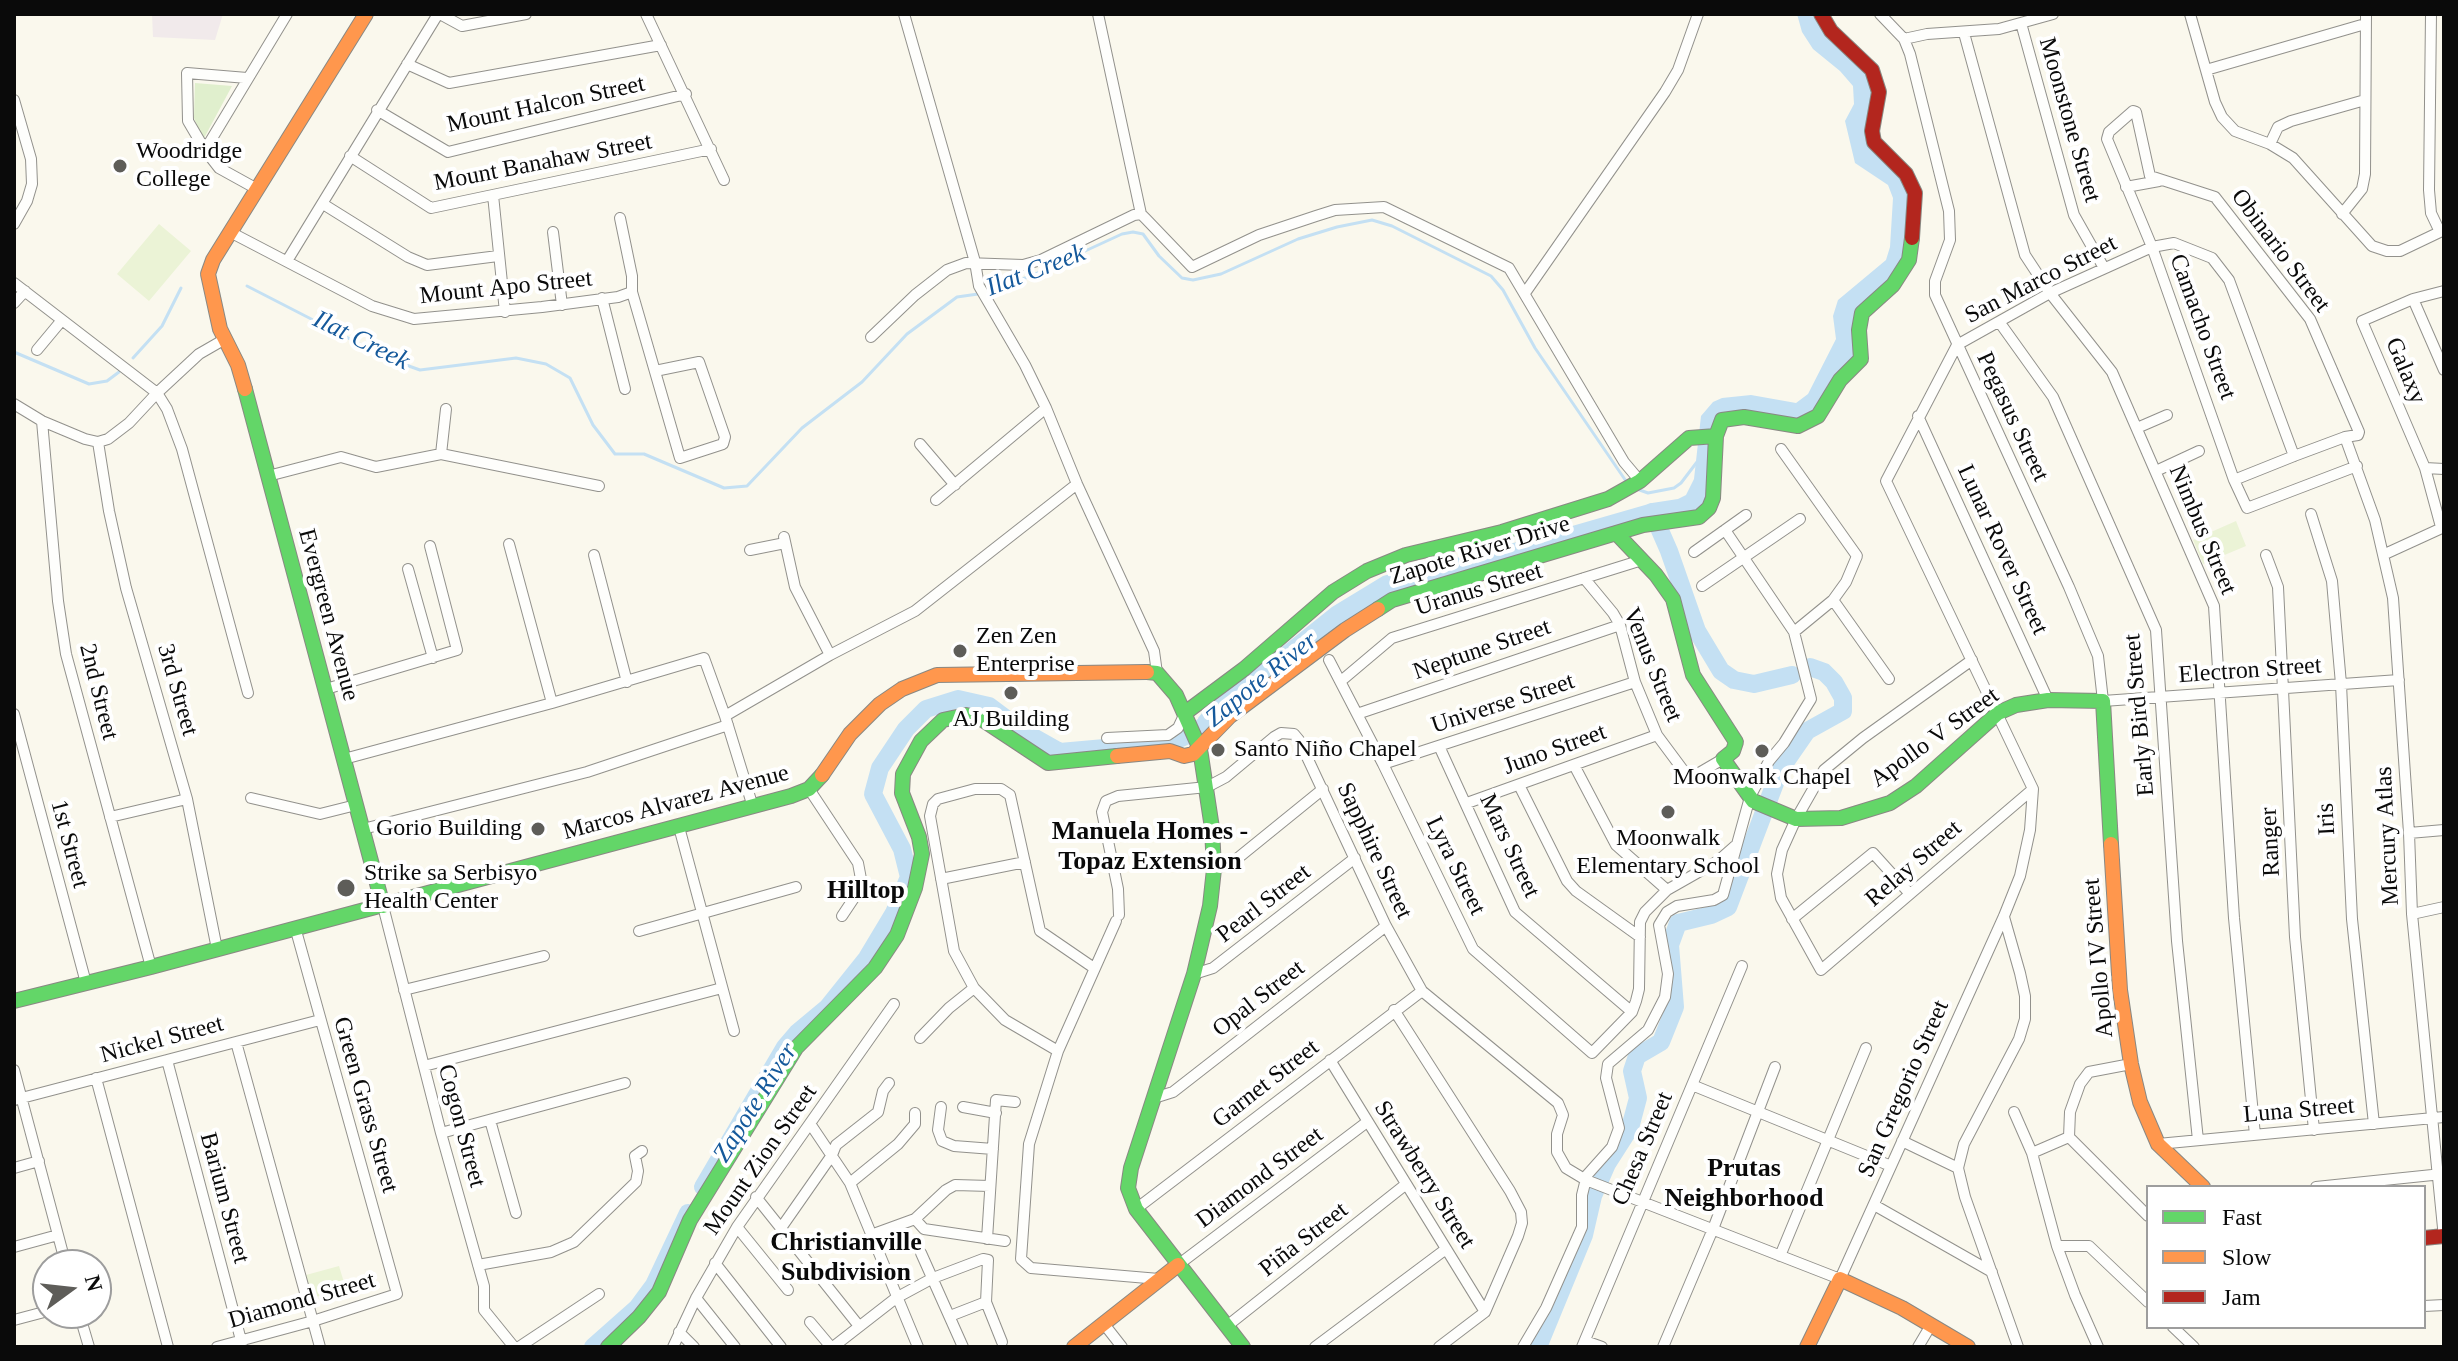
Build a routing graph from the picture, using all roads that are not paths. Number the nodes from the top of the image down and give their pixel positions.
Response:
1 (287, 14) edge
2 (366, 14) edge
3 (439, 14) edge
4 (526, 14) edge
5 (646, 14) edge
6 (904, 14) edge
7 (1098, 14) edge
8 (1698, 14) edge
9 (1821, 14) edge
10 (1880, 14) edge
11 (2053, 14) edge
12 (2190, 14) edge
13 (2431, 14) edge
14 (2366, 19) edge
15 (2021, 23) junction
16 (1964, 33) junction
17 (1904, 39) junction
18 (661, 45) junction
19 (407, 64) junction
20 (2206, 70) junction
21 (247, 78) junction
22 (686, 94) junction
23 (14, 100) edge
24 (2365, 100) junction
25 (377, 110) junction
26 (2270, 144) junction
27 (711, 149) junction
28 (205, 150) junction
29 (350, 156) junction
30 (724, 180) dead end
31 (2161, 181) junction
32 (2126, 187) junction
33 (257, 189) junction
34 (14, 195) edge
35 (493, 195) junction
36 (27, 201) junction
37 (323, 204) junction
38 (1141, 214) junction
39 (2342, 214) junction
40 (620, 218) dead end
41 (14, 224) edge
42 (2442, 231) edge
43 (553, 232) dead end
44 (232, 233) junction
45 (2152, 247) junction
46 (498, 256) junction
47 (287, 261) junction
48 (975, 262) junction
49 (2104, 268) junction
50 (14, 283) edge
51 (25, 291) junction
52 (2444, 291) edge
53 (632, 292) junction
54 (1525, 293) junction
55 (2050, 293) junction
56 (602, 298) junction
57 (2413, 299) junction
58 (14, 303) edge
59 (562, 305) junction
60 (505, 312) junction
61 (62, 320) junction
62 (2000, 323) junction
63 (871, 337) dead end
64 (225, 339) junction
65 (1957, 345) junction
66 (37, 350) dead end
67 (2444, 370) edge
68 (655, 371) junction
69 (625, 389) dead end
70 (157, 393) junction
71 (14, 404) edge
72 (1046, 408) junction
73 (446, 409) dead end
74 (2167, 415) dead end
75 (1918, 416) junction
76 (42, 421) junction
77 (2137, 428) junction
78 (1714, 436) junction
79 (2345, 437) junction
80 (98, 442) junction
81 (920, 444) dead end
82 (1781, 449) dead end
83 (2199, 451) dead end
84 (441, 454) junction
85 (2294, 456) junction
86 (2357, 466) junction
87 (2425, 468) junction
88 (2444, 469) edge
89 (2156, 471) junction
90 (268, 476) junction
91 (2234, 480) junction
92 (1638, 482) junction
93 (1077, 484) junction
94 (955, 485) junction
95 (599, 486) dead end
96 (936, 500) dead end
97 (2311, 514) dead end
98 (1746, 515) dead end
99 (1800, 519) dead end
100 (2442, 527) edge
101 (1725, 530) junction
102 (1616, 533) junction
103 (509, 544) dead end
104 (430, 546) dead end
105 (750, 550) dead end
106 (1694, 552) dead end
107 (2385, 554) junction
108 (594, 555) dead end
109 (2266, 555) dead end
110 (1744, 558) junction
111 (1642, 560) junction
112 (408, 569) dead end
113 (1584, 578) junction
114 (1702, 586) dead end
115 (1833, 600) junction
116 (1620, 625) junction
117 (1794, 632) junction
118 (830, 655) junction
119 (433, 658) junction
120 (1329, 660) dead end
121 (1972, 660) junction
122 (1157, 673) junction
123 (1889, 679) dead end
124 (2399, 680) junction
125 (1341, 681) junction
126 (627, 682) junction
127 (1635, 682) junction
128 (2341, 684) junction
129 (326, 689) junction
130 (2283, 689) junction
131 (248, 693) dead end
132 (2220, 693) junction
133 (2161, 697) junction
134 (2048, 700) junction
135 (2103, 701) junction
136 (552, 703) junction
137 (1998, 713) junction
138 (14, 714) edge
139 (1357, 714) junction
140 (1188, 719) junction
141 (727, 721) junction
142 (1657, 735) junction
143 (1107, 738) dead end
144 (1199, 745) junction
145 (1439, 746) junction
146 (344, 759) junction
147 (1723, 759) junction
148 (1383, 764) junction
149 (1574, 765) junction
150 (1519, 785) junction
151 (1207, 787) junction
152 (809, 789) junction
153 (1323, 789) junction
154 (2033, 789) junction
155 (251, 798) dead end
156 (187, 799) junction
157 (1753, 800) junction
158 (1467, 803) junction
159 (356, 805) junction
160 (753, 807) junction
161 (110, 817) junction
162 (1796, 819) junction
163 (679, 827) junction
164 (363, 829) junction
165 (2444, 830) edge
166 (2409, 833) junction
167 (1736, 845) junction
168 (1355, 858) junction
169 (1025, 862) junction
170 (1214, 869) junction
171 (941, 879) junction
172 (796, 887) dead end
173 (1667, 890) junction
174 (1910, 894) junction
175 (383, 906) junction
176 (2444, 907) edge
177 (702, 912) junction
178 (2412, 914) junction
179 (842, 916) dead end
180 (2004, 916) junction
181 (1792, 919) junction
182 (1386, 926) junction
183 (295, 927) junction
184 (639, 931) dead end
185 (1640, 937) junction
186 (217, 949) junction
187 (544, 956) dead end
188 (1742, 966) dead end
189 (151, 967) junction
190 (1094, 968) junction
191 (1194, 974) junction
192 (86, 983) junction
193 (722, 988) junction
194 (974, 988) junction
195 (404, 990) junction
196 (1422, 991) junction
197 (14, 1001) edge
198 (894, 1004) dead end
199 (1394, 1010) junction
200 (1632, 1012) junction
201 (320, 1020) junction
202 (734, 1031) dead end
203 (920, 1038) dead end
204 (236, 1042) junction
205 (1866, 1048) dead end
206 (1058, 1051) junction
207 (167, 1060) junction
208 (1330, 1060) junction
209 (2131, 1064) junction
210 (424, 1066) junction
211 (1775, 1067) dead end
212 (14, 1070) edge
213 (96, 1078) junction
214 (625, 1083) dead end
215 (889, 1083) dead end
216 (1692, 1085) junction
217 (1154, 1098) junction
218 (18, 1099) edge
219 (1015, 1102) dead end
220 (941, 1107) dead end
221 (963, 1107) dead end
222 (1757, 1112) junction
223 (2014, 1112) dead end
224 (915, 1113) dead end
225 (996, 1113) junction
226 (2438, 1118) edge
227 (490, 1120) junction
228 (1367, 1122) junction
229 (2374, 1124) junction
230 (811, 1125) junction
231 (2314, 1130) junction
232 (441, 1133) junction
233 (2255, 1135) junction
234 (2069, 1137) junction
235 (1828, 1140) junction
236 (2198, 1140) junction
237 (1902, 1141) junction
238 (2158, 1144) junction
239 (993, 1149) junction
240 (642, 1151) dead end
241 (2032, 1153) junction
242 (832, 1155) junction
243 (39, 1161) junction
244 (1891, 1166) junction
245 (14, 1168) edge
246 (1958, 1168) junction
247 (2441, 1174) edge
248 (1586, 1180) junction
249 (850, 1183) junction
250 (1405, 1185) junction
251 (2201, 1185) edge
252 (2335, 1185) edge
253 (990, 1186) junction
254 (756, 1197) junction
255 (1642, 1201) junction
256 (1874, 1205) junction
257 (1136, 1209) junction
258 (516, 1213) dead end
259 (2146, 1214) edge
260 (915, 1219) junction
261 (737, 1227) junction
262 (781, 1228) junction
263 (1713, 1229) junction
264 (58, 1235) junction
265 (871, 1235) junction
266 (2444, 1237) edge
267 (987, 1239) junction
268 (1005, 1241) dead end
269 (2057, 1246) junction
270 (14, 1247) edge
271 (62, 1249) edge
272 (1446, 1249) junction
273 (921, 1253) dead end
274 (1780, 1256) junction
275 (715, 1263) junction
276 (478, 1265) junction
277 (1178, 1265) junction
278 (1992, 1272) junction
279 (933, 1278) junction
280 (1159, 1279) junction
281 (1840, 1279) junction
282 (788, 1290) dead end
283 (397, 1294) joint
284 (599, 1294) dead end
285 (696, 1298) junction
286 (896, 1298) junction
287 (2146, 1300) edge
288 (986, 1302) junction
289 (1485, 1312) junction
290 (950, 1316) junction
291 (313, 1321) junction
292 (810, 1322) dead end
293 (1104, 1324) junction
294 (1931, 1325) junction
295 (859, 1326) junction
296 (1227, 1326) junction
297 (2175, 1329) edge
298 (2188, 1329) edge
299 (679, 1332) junction
300 (2182, 1335) junction
301 (1002, 1342) dead end
302 (242, 1344) edge
303 (1583, 1344) edge
304 (168, 1347) edge
305 (217, 1347) edge
306 (320, 1347) edge
307 (516, 1347) edge
308 (608, 1347) edge
309 (673, 1347) edge
310 (694, 1347) edge
311 (735, 1347) edge
312 (781, 1347) edge
313 (832, 1347) edge
314 (918, 1347) edge
315 (963, 1347) edge
316 (1074, 1347) edge
317 (1122, 1347) edge
318 (1243, 1347) edge
319 (1315, 1347) edge
320 (1439, 1347) edge
321 (1523, 1347) edge
322 (1602, 1347) edge
323 (1663, 1347) edge
324 (1807, 1347) edge
325 (1918, 1347) edge
326 (1968, 1347) edge
327 (2018, 1347) edge
328 (2098, 1347) edge
329 (2194, 1347) edge

1 - 21 street
2 - 33 main road
3 - 4 street
3 - 19 street
5 - 18 street
6 - 48 street
7 - 38 street
8 - 54 street
9 - 78 main road
10 - 17 street, Pegasus Street
11 - 15 street
12 - 20 street
13 - 42 street
14 - 20 street
14 - 24 street
15 - 16 street
15 - 49 street, Moonstone Street
16 - 17 street
16 - 55 street, Nimbus Street
17 - 65 street, Pegasus Street
18 - 19 street
18 - 22 street
19 - 25 street
20 - 26 street
21 - 28 street
21 - 28 street
22 - 25 street, Mount Halcon Street
22 - 27 street
23 - 36 street
24 - 26 street
24 - 39 street
25 - 29 street
26 - 39 street
27 - 30 street
27 - 35 street, Mount Banahaw Street
28 - 33 street
29 - 35 street, Mount Banahaw Street
29 - 37 street
31 - 32 street
31 - 32 street, Camacho Street
31 - 79 street, Obinario Street
32 - 45 street, Camacho Street
33 - 44 main road
34 - 36 street
35 - 46 street
36 - 41 street
37 - 46 street
37 - 47 street
38 - 48 street
38 - 54 street
39 - 42 street
40 - 53 street
43 - 59 street
44 - 47 street, Mount Apo Street
44 - 64 main road, Evergreen Avenue
45 - 49 street, San Marco Street
45 - 85 street, San Marco Street
45 - 91 street, Camacho Street
46 - 60 street
47 - 60 street, Mount Apo Street
48 - 63 street
48 - 72 street
49 - 55 street, San Marco Street
50 - 51 street
51 - 58 street
51 - 61 street
52 - 57 street
53 - 56 street, Mount Apo Street
53 - 68 street
54 - 92 street
55 - 62 street, San Marco Street
55 - 77 street, Nimbus Street
56 - 59 street, Mount Apo Street
56 - 69 street
57 - 67 street
57 - 87 street, Galaxy
59 - 60 street, Mount Apo Street
61 - 66 street
61 - 70 street
62 - 65 street, San Marco Street
62 - 133 street, Early Bird Street
64 - 70 street
64 - 90 main road, Evergreen Avenue
65 - 75 street, San Marco Street
65 - 135 street, Pegasus Street
68 - 68 street
70 - 80 street
70 - 131 street
71 - 76 street
72 - 93 street
72 - 94 street
73 - 84 street
74 - 77 street
75 - 121 street, San Marco Street
75 - 134 street, Lunar Rover Street
76 - 80 street
76 - 161 street, 2nd Street
77 - 89 street, Nimbus Street
78 - 92 main road, Zapote River Drive
78 - 102 main road, Zapote River Drive
79 - 85 street
79 - 86 street, Mercury Atlas
80 - 156 street, 3rd Street
81 - 94 street
82 - 115 street
83 - 89 street
84 - 90 street
84 - 95 street
85 - 91 street
86 - 91 street, Camacho Street
86 - 107 street, Mercury Atlas
87 - 88 street
87 - 100 street, Galaxy
89 - 132 street, Nimbus Street
90 - 129 main road, Evergreen Avenue
92 - 140 main road, Zapote River Drive
93 - 118 street
93 - 122 street
94 - 96 street
97 - 128 street, Iris
98 - 101 street
99 - 110 street
100 - 107 street
101 - 106 street
101 - 110 street
102 - 111 main road
102 - 144 main road, Zapote River Drive
103 - 136 street
104 - 119 street
105 - 118 street
107 - 124 street, Mercury Atlas
108 - 126 street
109 - 130 street, Ranger
110 - 114 street
110 - 117 street
111 - 113 street, Uranus Street
111 - 147 main road
112 - 119 street
113 - 116 street, Venus Street
113 - 125 street, Uranus Street
115 - 117 street
115 - 123 street
116 - 127 street, Venus Street
116 - 139 street, Neptune Street
117 - 157 street
118 - 141 street
119 - 129 street
120 - 125 street, Lyra Street
121 - 137 street, San Marco Street
121 - 162 street
122 - 140 main road
122 - 152 main road, Marcos Alvarez Avenue
124 - 128 street, Electron Street
124 - 166 street, Mercury Atlas
125 - 139 street, Lyra Street
126 - 136 street
126 - 141 street
127 - 142 street, Venus Street
127 - 145 street, Universe Street
128 - 130 street, Electron Street
128 - 229 street, Iris
129 - 146 main road, Evergreen Avenue
130 - 132 street, Electron Street
130 - 231 street, Ranger
132 - 133 street, Electron Street
132 - 233 street, Nimbus Street
133 - 135 street, Electron Street
133 - 236 street, Early Bird Street
134 - 135 main road, Apollo V Street
134 - 137 main road, Apollo V Street
135 - 209 main road, Apollo IV Street
136 - 146 street
137 - 154 street, San Marco Street
137 - 162 main road, Apollo V Street
138 - 192 street, 1st Street
139 - 148 street, Lyra Street
140 - 143 street
140 - 144 main road
141 - 160 street
141 - 164 street
142 - 147 street, Venus Street
142 - 149 street, Juno Street
144 - 151 main road
144 - 308 main road
145 - 148 street, Universe Street
145 - 158 street, Mars Street
146 - 159 main road, Evergreen Avenue
147 - 157 main road
148 - 200 street, Lyra Street
149 - 150 street, Juno Street
149 - 173 street
150 - 158 street, Juno Street
150 - 185 street
151 - 153 street, Sapphire Street
151 - 170 main road
151 - 190 street
152 - 160 main road, Marcos Alvarez Avenue
152 - 179 street
153 - 168 street, Sapphire Street
153 - 170 street
154 - 174 street, Relay Street
154 - 180 street, San Marco Street
155 - 159 street
156 - 161 street
156 - 186 street, 3rd Street
157 - 162 main road, Apollo V Street
157 - 167 street
158 - 200 street, Mars Street
159 - 164 main road, Evergreen Avenue
160 - 163 main road, Marcos Alvarez Avenue
161 - 189 street, 2nd Street
162 - 181 street
163 - 175 main road, Marcos Alvarez Avenue
163 - 177 street
164 - 175 main road, Evergreen Avenue
165 - 166 street
166 - 178 street, Mercury Atlas
167 - 173 street
167 - 248 street
168 - 182 street, Sapphire Street
168 - 191 street, Pearl Street
169 - 171 street
169 - 171 street
169 - 190 street
170 - 191 main road
171 - 194 street
172 - 177 street
173 - 185 street
174 - 181 street
174 - 181 street, Relay Street
175 - 183 main road, Marcos Alvarez Avenue
175 - 195 street, Cogon Street
176 - 178 street
177 - 184 street
177 - 193 street
178 - 226 street, Mercury Atlas
180 - 237 street, San Gregorio Street
180 - 246 street
182 - 196 street, Sapphire Street
182 - 217 street, Opal Street
183 - 186 main road, Marcos Alvarez Avenue
183 - 201 street, Green Grass Street
185 - 200 street
186 - 189 main road, Marcos Alvarez Avenue
187 - 195 street
188 - 216 street, Chesa Street
189 - 192 main road, Marcos Alvarez Avenue
190 - 206 street
191 - 217 main road
192 - 197 main road, Marcos Alvarez Avenue
193 - 202 street
193 - 210 street
194 - 203 street
194 - 206 street
195 - 210 street, Cogon Street
196 - 199 street, Garnet Street
196 - 248 street
198 - 230 street, Mount Zion Street
199 - 208 street, Garnet Street
199 - 289 street
201 - 204 street, Nickel Street
201 - 283 street, Green Grass Street
204 - 207 street, Nickel Street
204 - 291 street
205 - 235 street
206 - 280 street
207 - 213 street, Nickel Street
207 - 302 street, Barium Street
208 - 228 street, Strawberry Street
208 - 257 street, Garnet Street
209 - 234 street
209 - 238 main road, Apollo IV Street
210 - 232 street, Cogon Street
211 - 222 street
212 - 218 street
213 - 218 street, Nickel Street
213 - 304 street
214 - 227 street
215 - 242 street
216 - 222 street
216 - 255 street, Chesa Street
217 - 257 main road
218 - 243 street
219 - 225 street
220 - 239 street
221 - 225 street
222 - 235 street
222 - 263 street
223 - 241 street
224 - 249 street
225 - 239 street
226 - 229 street, Luna Street
226 - 247 street, Mercury Atlas
227 - 232 street
227 - 258 street
228 - 250 street, Strawberry Street
228 - 277 street, Diamond Street
229 - 231 street, Luna Street
230 - 242 street
230 - 254 street, Mount Zion Street
231 - 233 street, Luna Street
232 - 276 street, Cogon Street
233 - 236 street, Luna Street
234 - 241 street
234 - 259 street
235 - 244 street
235 - 274 street
236 - 238 street, Luna Street
237 - 244 street, San Gregorio Street
237 - 246 street
238 - 251 main road, Apollo IV Street
239 - 253 street
240 - 276 street
241 - 269 street
242 - 249 street
242 - 262 street
243 - 245 street
243 - 264 street
244 - 256 street, San Gregorio Street
246 - 278 street
247 - 252 street
247 - 266 street, Mercury Atlas
248 - 255 street
248 - 321 street
249 - 265 street
250 - 272 street, Strawberry Street
250 - 296 street, Piña Street
253 - 260 street
253 - 267 street
254 - 261 street, Mount Zion Street
254 - 262 street
255 - 263 street
255 - 303 street, Chesa Street
256 - 278 street
256 - 281 street, San Gregorio Street
257 - 277 main road
260 - 265 street
260 - 267 street
261 - 275 street, Mount Zion Street
261 - 282 street
262 - 295 street
263 - 274 street
263 - 323 street
264 - 270 street
264 - 271 street
265 - 286 street
267 - 268 street
269 - 287 street
269 - 328 street
272 - 289 street, Strawberry Street
272 - 319 street
273 - 279 street
274 - 281 street
275 - 285 street, Mount Zion Street
275 - 312 street
276 - 307 street, Cogon Street
277 - 280 main road
277 - 296 main road
278 - 327 street
279 - 286 street
279 - 288 street
279 - 290 street
280 - 293 main road
281 - 294 main road
281 - 324 main road
283 - 291 street, Diamond Street
284 - 307 street
285 - 299 street, Mount Zion Street
285 - 311 street
286 - 295 street
286 - 314 street
288 - 290 street
288 - 301 street
289 - 320 street
290 - 315 street
291 - 302 street, Diamond Street
291 - 306 street
292 - 313 street
293 - 316 main road
293 - 317 street
294 - 325 street
294 - 326 main road
295 - 313 street
296 - 318 main road
297 - 300 street
298 - 300 street
299 - 309 street, Mount Zion Street
299 - 310 street
300 - 329 street
302 - 305 street, Diamond Street
303 - 322 street

